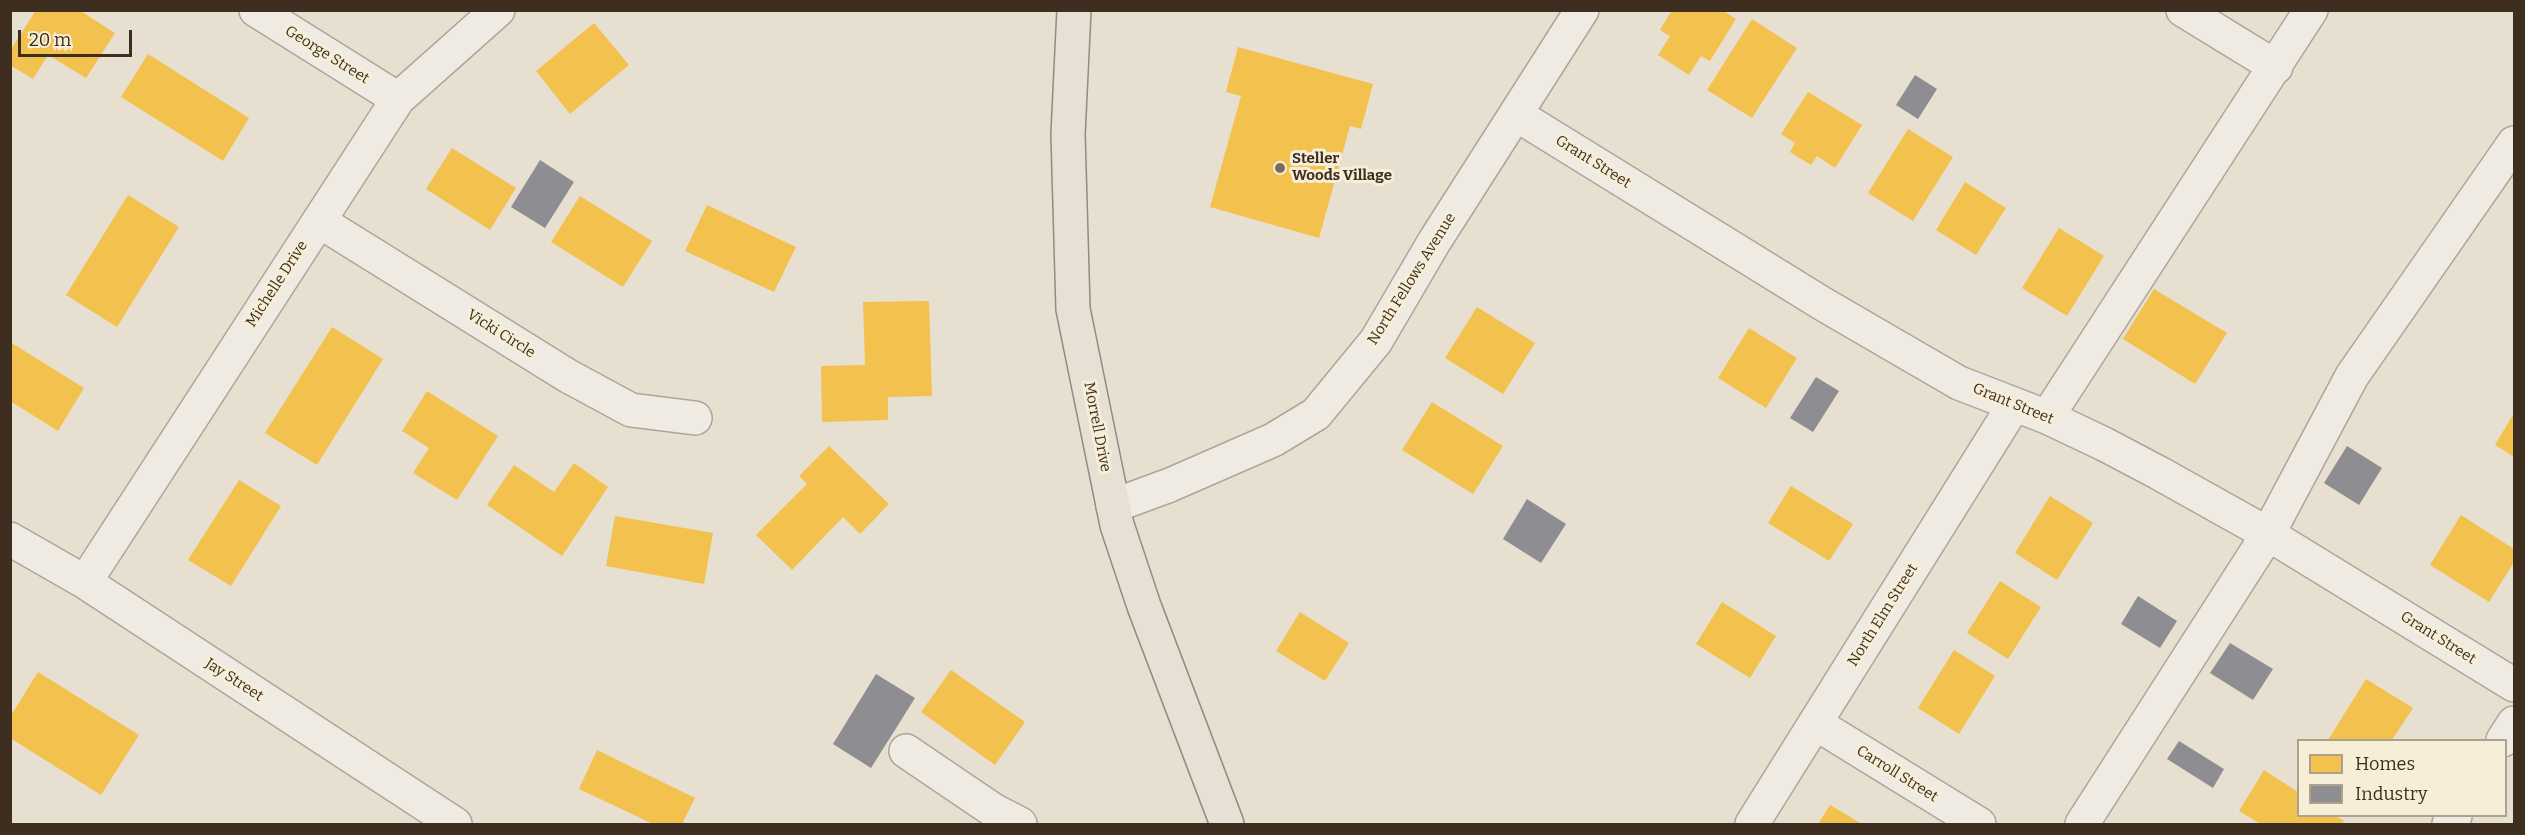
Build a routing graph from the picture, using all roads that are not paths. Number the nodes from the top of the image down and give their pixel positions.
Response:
1 (256, 10) edge
2 (498, 10) edge
3 (1074, 10) edge
4 (1582, 10) edge
5 (2183, 10) edge
6 (2311, 10) edge
7 (2276, 67) junction
8 (398, 99) junction
9 (1517, 115) junction
10 (2514, 143) edge
11 (319, 221) junction
12 (2014, 405) junction
13 (2047, 417) junction
14 (695, 418) dead end
15 (1113, 506) junction
16 (2268, 534) junction
17 (10, 539) edge
18 (85, 582) junction
19 (2514, 685) edge
20 (1815, 723) junction
21 (2514, 723) edge
22 (2505, 739) edge
23 (906, 751) dead end
24 (455, 825) edge
25 (1020, 825) edge
26 (1227, 825) edge
27 (1752, 825) edge
28 (1979, 825) edge
29 (2082, 825) edge

1 - 8 street, George Street
2 - 8 street, Michelle Drive
3 - 15 main road, Morrell Drive
4 - 9 street, North Fellows Avenue
5 - 7 street
6 - 7 street
7 - 13 street
8 - 11 street, Michelle Drive
9 - 12 street, Grant Street
9 - 15 street, North Fellows Avenue
10 - 16 street
11 - 14 street, Vicki Circle
11 - 18 street, Michelle Drive
12 - 13 street, Grant Street
12 - 20 street, North Elm Street
13 - 16 street, Grant Street
15 - 26 main road, Morrell Drive
16 - 19 street, Grant Street
16 - 29 street
17 - 18 street, Jay Street
18 - 24 street, Jay Street
20 - 27 street, North Elm Street
20 - 28 street, Carroll Street
21 - 22 street
23 - 25 street

